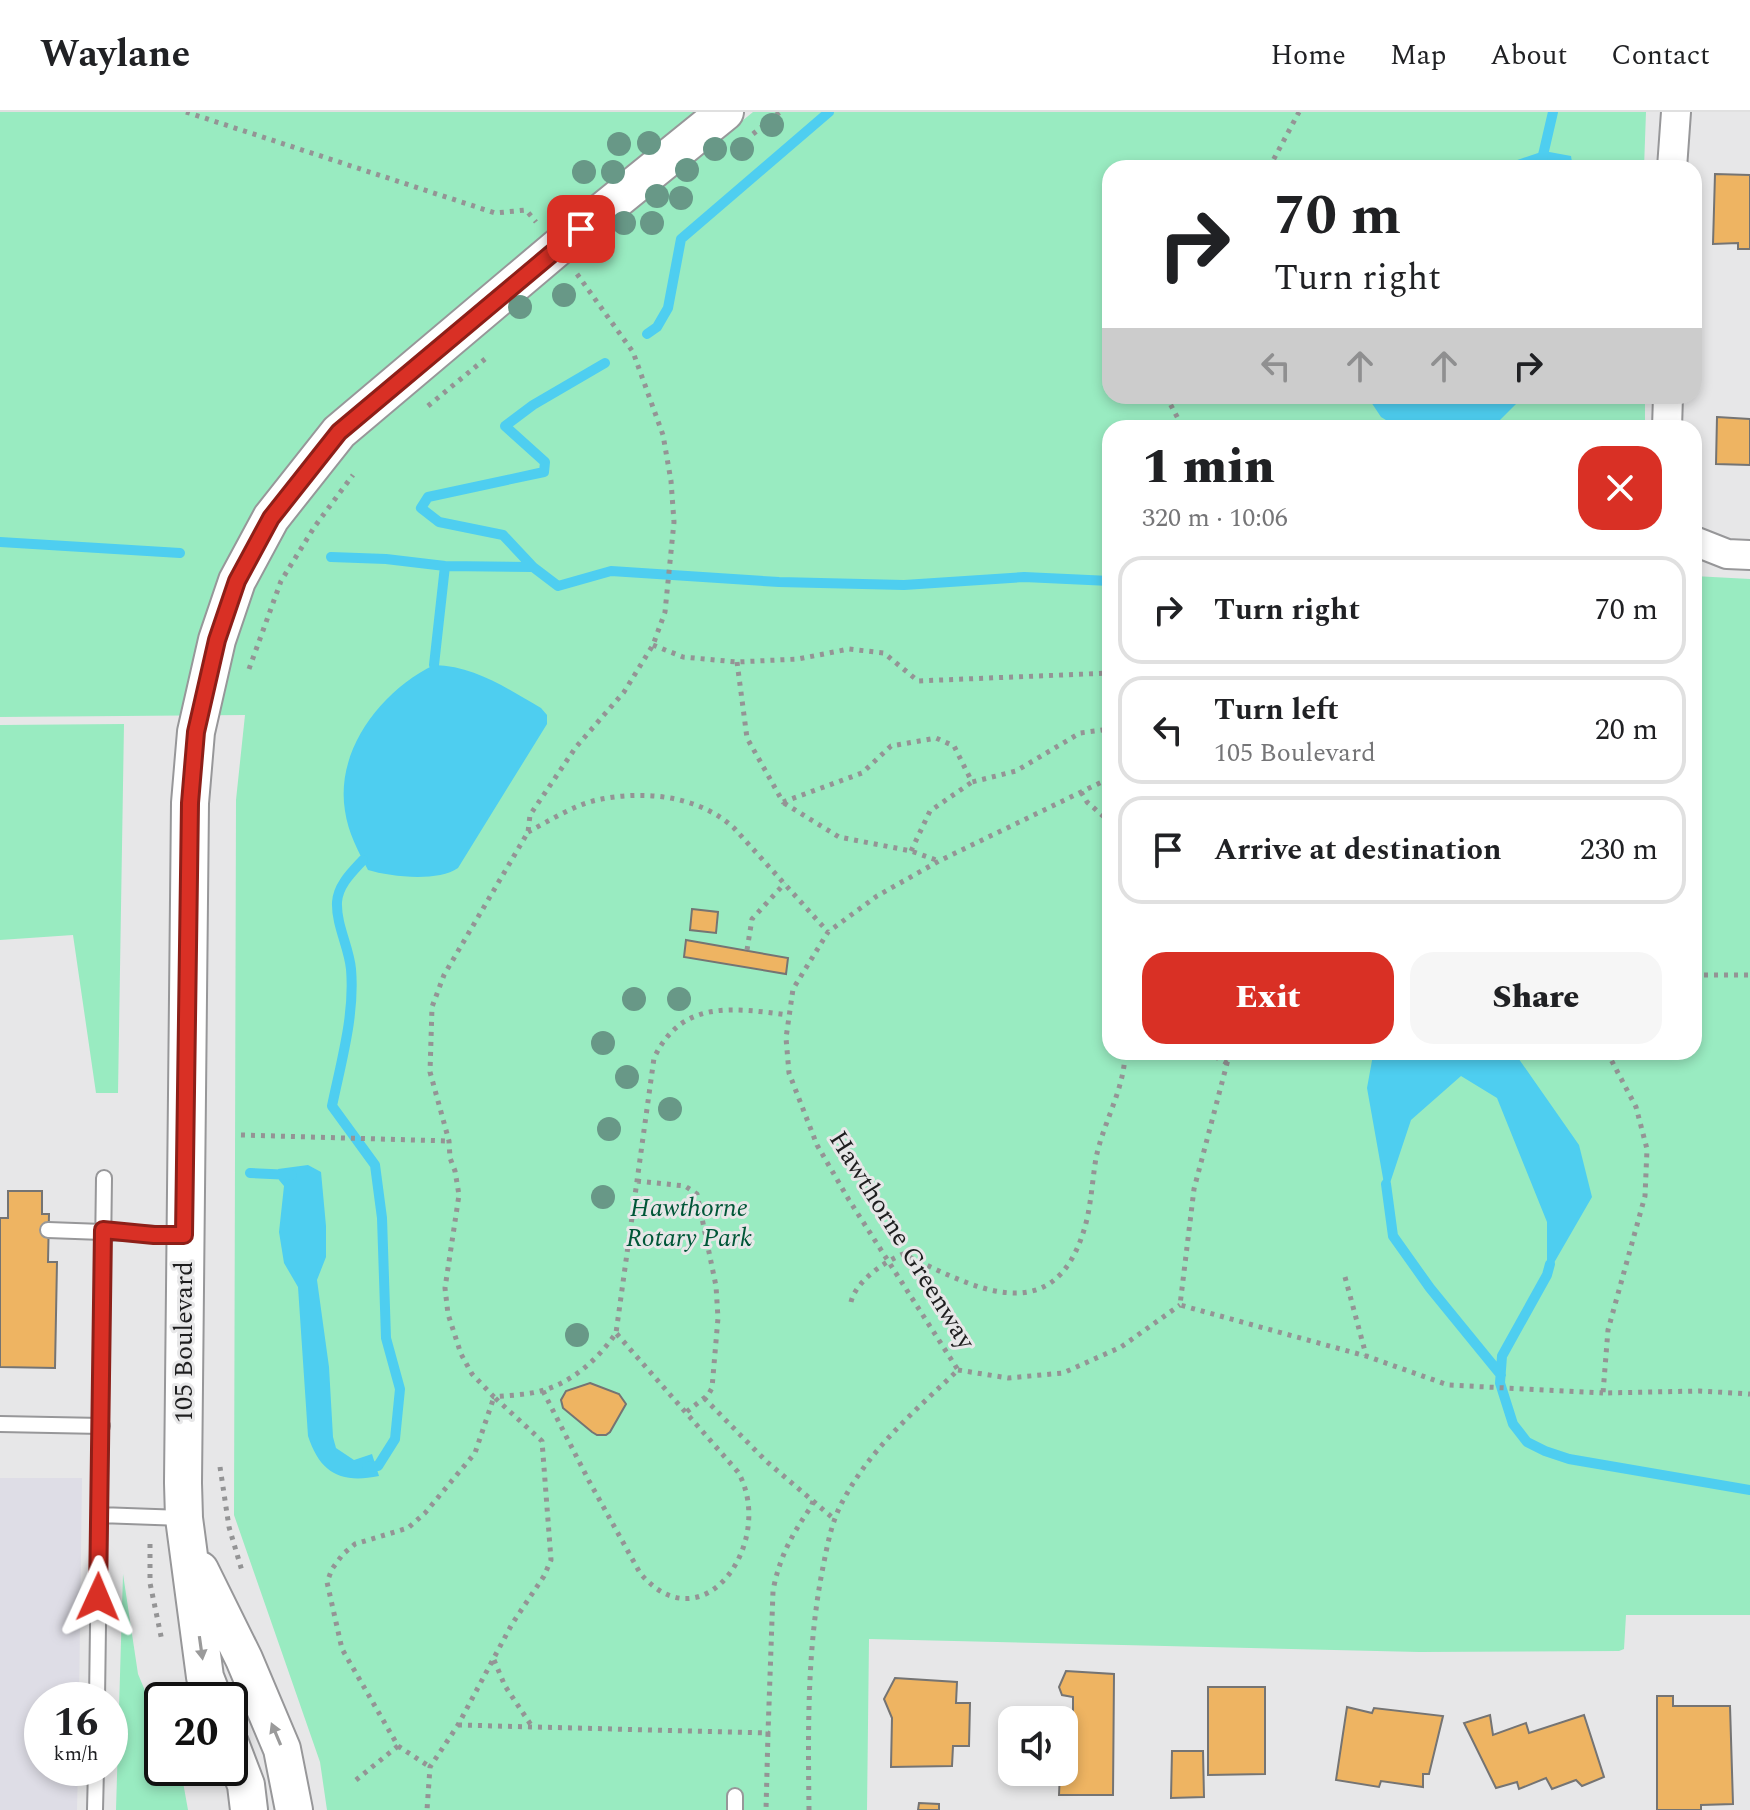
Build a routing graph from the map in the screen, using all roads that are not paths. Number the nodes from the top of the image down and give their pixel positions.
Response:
1 (1676, 112) edge
2 (734, 126) edge
3 (1673, 160) edge
4 (1702, 544) edge
5 (1750, 555) edge
6 (104, 1178) dead end
7 (48, 1230) dead end
8 (103, 1230) junction
9 (184, 1235) junction
10 (0, 1424) edge
11 (102, 1426) junction
12 (99, 1515) junction
13 (173, 1526) junction
14 (97, 1682) edge
15 (207, 1682) edge
16 (96, 1786) edge
17 (246, 1786) edge
18 (95, 1810) edge
19 (249, 1810) edge
20 (294, 1810) edge

1 - 3 street
2 - 9 street, 105 Boulevard
4 - 5 street
6 - 8 lane
7 - 8 lane
8 - 9 lane
8 - 11 lane
9 - 13 street, 105 Boulevard
10 - 11 lane
11 - 12 lane
12 - 13 lane
12 - 14 lane
13 -> 15 street, 105 Boulevard
20 -> 13 street, 105 Boulevard
16 - 18 lane
17 - 19 street

